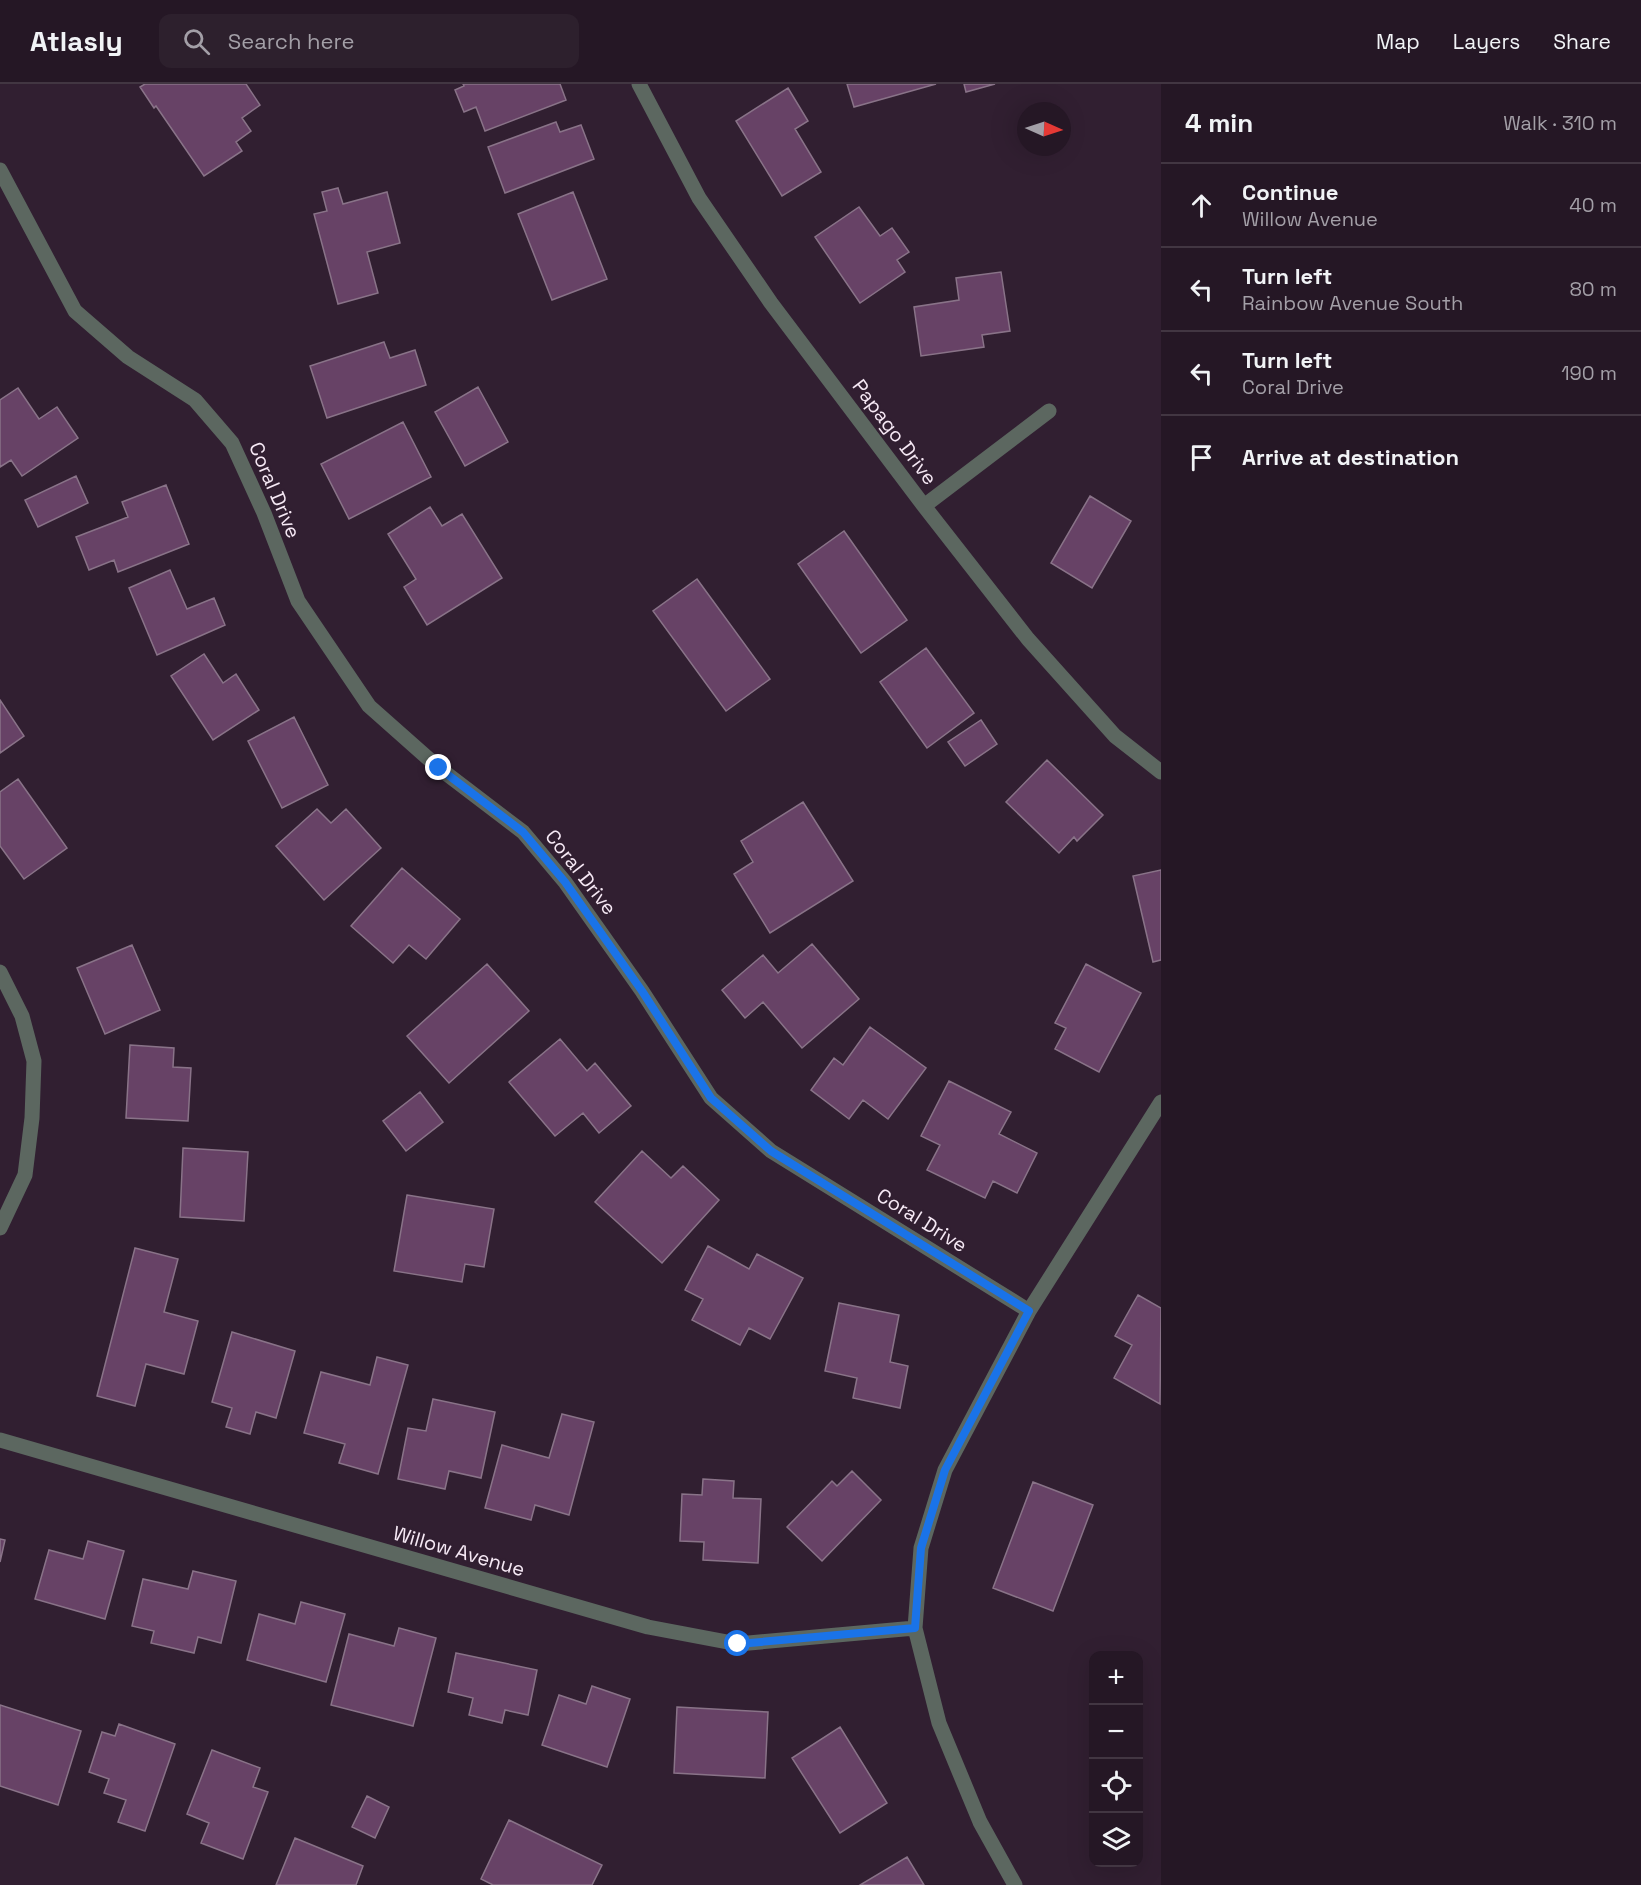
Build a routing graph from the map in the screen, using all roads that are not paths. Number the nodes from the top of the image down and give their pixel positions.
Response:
1 (639, 84) edge
2 (0, 170) edge
3 (1049, 411) dead end
4 (924, 506) junction
5 (1161, 772) edge
6 (0, 972) edge
7 (1161, 1102) edge
8 (0, 1228) edge
9 (1029, 1311) junction
10 (0, 1440) edge
11 (915, 1628) junction
12 (1015, 1885) edge

1 - 4 street, Papago Drive
2 - 9 street, Coral Drive
3 - 4 street
4 - 5 street, Papago Drive
6 - 8 street
7 - 9 street
9 - 11 street
10 - 11 street, Willow Avenue
11 - 12 street

